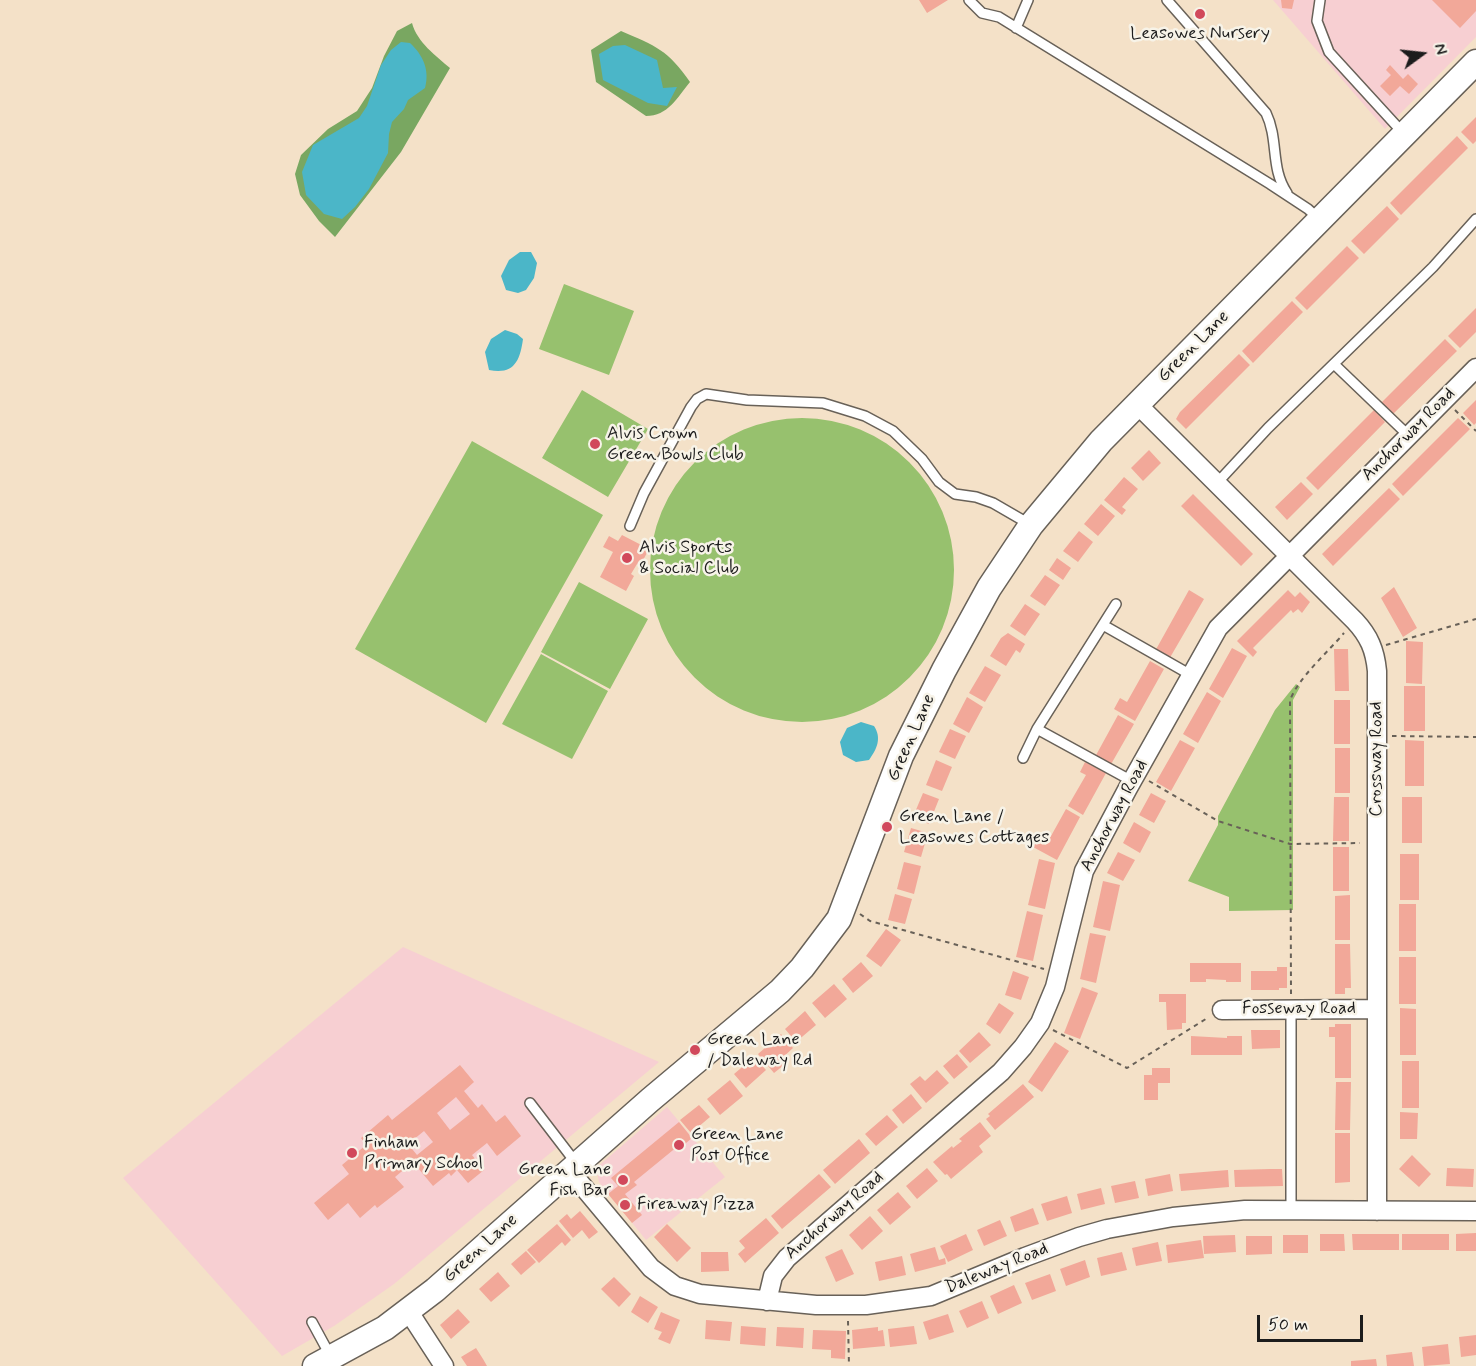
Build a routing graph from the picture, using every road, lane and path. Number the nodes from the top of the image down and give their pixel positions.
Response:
1 (969, 0) edge
2 (1028, 0) edge
3 (1167, 0) edge
4 (1320, 0) edge
5 (1016, 28) junction
6 (1476, 62) edge
7 (1405, 135) junction
8 (1290, 197) junction
9 (1320, 219) junction
10 (1475, 221) edge
11 (1335, 365) junction
12 (1476, 368) edge
13 (1445, 399) junction
14 (1137, 404) junction
15 (1476, 431) edge
16 (1409, 435) junction
17 (1217, 483) junction
18 (1031, 525) junction
19 (630, 526) dead end
20 (1289, 554) junction
21 (1116, 604) dead end
22 (1476, 619) edge
23 (1103, 625) junction
24 (1341, 637) dead end
25 (1373, 648) junction
26 (1191, 675) junction
27 (1037, 729) junction
28 (1376, 736) junction
29 (1476, 737) edge
30 (1023, 758) dead end
31 (1134, 777) junction
32 (1377, 843) junction
33 (1290, 844) junction
34 (845, 905) junction
35 (1059, 973) junction
36 (1292, 1009) junction
37 (1377, 1009) junction
38 (1222, 1010) joint
39 (1040, 1023) junction
40 (530, 1103) dead end
41 (573, 1167) junction
42 (1291, 1210) junction
43 (1476, 1210) edge
44 (1377, 1211) junction
45 (767, 1301) junction
46 (848, 1306) junction
47 (409, 1312) junction
48 (312, 1322) dead end
49 (324, 1362) edge
50 (444, 1366) edge
51 (849, 1366) edge

1 - 5 lane
2 - 5 lane
3 - 8 lane
4 - 7 lane
5 - 8 lane
6 - 7 street, Green Lane
7 - 9 street, Green Lane
8 - 9 lane
9 - 14 street, Green Lane
10 - 11 lane
11 - 16 lane
11 - 17 lane
12 - 13 street, Anchorway Road
13 - 15 path
13 - 16 street, Anchorway Road
14 - 17 street, Crossway Road
14 - 18 street, Green Lane
16 - 20 street, Anchorway Road
17 - 20 street, Crossway Road
18 - 19 lane
18 - 34 street, Green Lane
20 - 25 street, Crossway Road
20 - 26 street, Anchorway Road
21 - 23 lane
22 - 25 path
23 - 26 lane
23 - 27 lane
24 - 33 path
25 - 28 street, Crossway Road
26 - 31 street, Anchorway Road
27 - 30 lane
27 - 31 lane
28 - 29 path
28 - 32 street, Crossway Road
31 - 33 path
31 - 35 street, Anchorway Road
32 - 33 path
32 - 37 street, Crossway Road
33 - 36 path
34 - 35 path
34 - 41 street, Green Lane
35 - 39 street, Anchorway Road
36 - 37 street, Fosseway Road
36 - 38 street, Fosseway Road
36 - 42 lane
37 - 44 street, Crossway Road
38 - 39 path
39 - 45 street, Anchorway Road
40 - 41 lane
41 - 45 street, Daleway Road
41 - 47 street, Green Lane
42 - 44 street, Daleway Road
42 - 46 street, Daleway Road
43 - 44 street, Daleway Road
45 - 46 street, Daleway Road
46 - 51 path
47 - 49 street, Green Lane
47 - 50 street
48 - 49 lane

